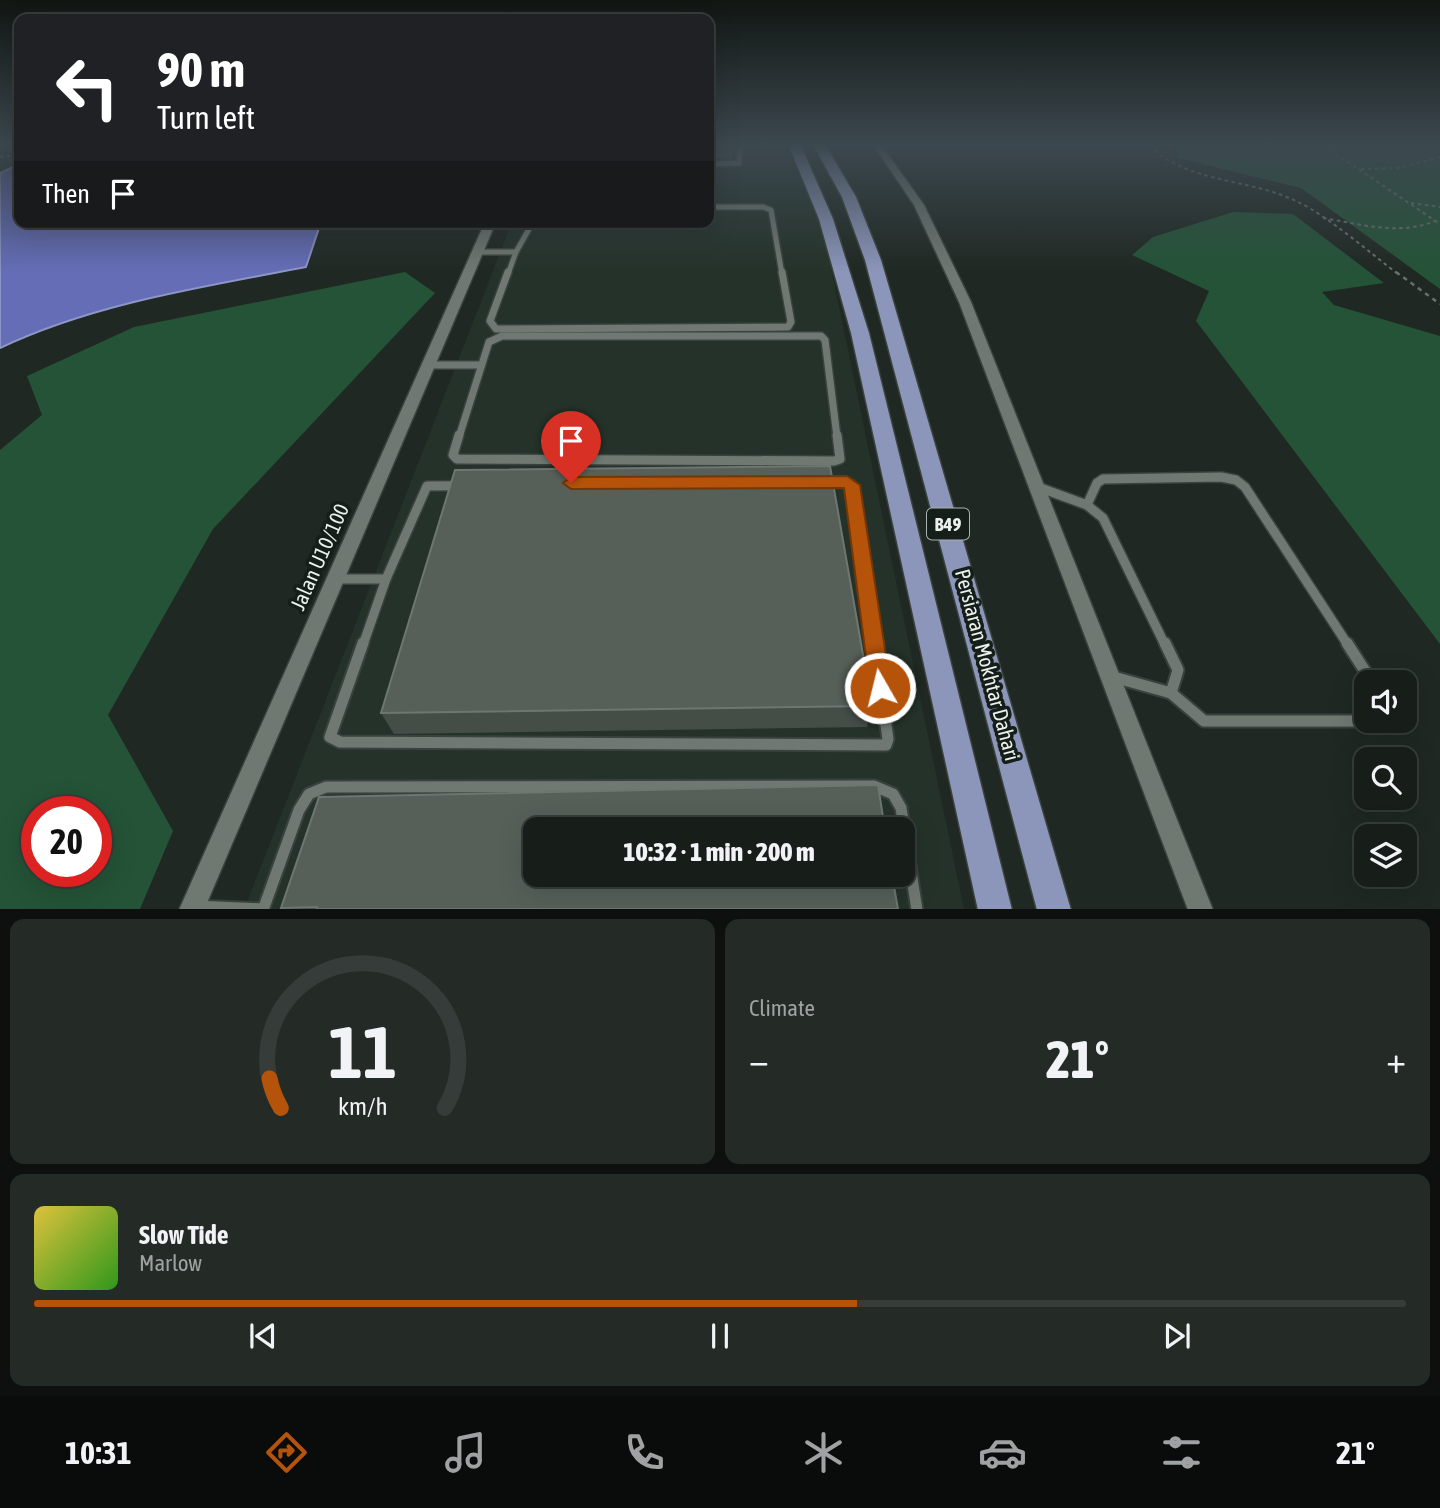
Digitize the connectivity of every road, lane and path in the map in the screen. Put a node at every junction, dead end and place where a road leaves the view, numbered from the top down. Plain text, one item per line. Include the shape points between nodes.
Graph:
1 (816, 188) edge
2 (844, 188) edge
3 (907, 188) edge
4 (1260, 188) edge
5 (1388, 188) edge
6 (1407, 202) junction
7 (714, 207) edge
8 (1440, 207) edge
9 (1320, 218) junction
10 (1435, 221) junction
11 (1440, 224) edge
12 (488, 228) edge
13 (530, 228) edge
14 (478, 252) junction
15 (516, 252) junction
16 (1440, 303) edge
17 (429, 365) junction
18 (481, 365) junction
19 (1035, 486) junction
20 (1087, 505) junction
21 (335, 579) junction
22 (386, 579) junction
23 (1364, 670) edge
24 (1110, 676) junction
25 (1171, 693) junction
26 (1354, 721) edge
27 (192, 907) edge
28 (263, 909) edge
29 (917, 909) edge
30 (995, 909) edge
31 (1055, 909) edge
32 (1201, 909) edge

1 - 30 main road, Persiaran Mokhtar Dahari / B49 via 859,328
2 - 31 main road, Persiaran Mokhtar Dahari / B49 via 873,260
3 - 19 street via 965,302
4 - 9 path via 1299,202
5 - 6 path
6 - 8 path
6 - 10 path
7 - 15 lane via 771,210 791,322 788,327 496,329 490,321
9 - 10 path via 1395,228
9 - 16 path
10 - 11 path
12 - 14 street, Jalan U10/100
13 - 15 lane
14 - 15 lane
14 - 17 street, Jalan U10/100
17 - 18 lane
17 - 21 street, Jalan U10/100
18 - 18 lane via 489,342 502,337 821,336 840,459 457,459 453,455
19 - 20 lane
19 - 24 street
20 - 23 lane via 1103,479 1236,480 1245,487
20 - 25 lane via 1103,518 1178,670
21 - 22 lane
21 - 27 street, Jalan U10/100
22 - 22 lane via 424,490 437,483 847,482 852,485 888,739 886,745 335,741 330,737
24 - 25 lane
24 - 32 street
25 - 26 lane via 1205,721
27 - 28 lane
28 - 29 lane via 299,810 309,794 326,787 874,786 893,794 901,808

